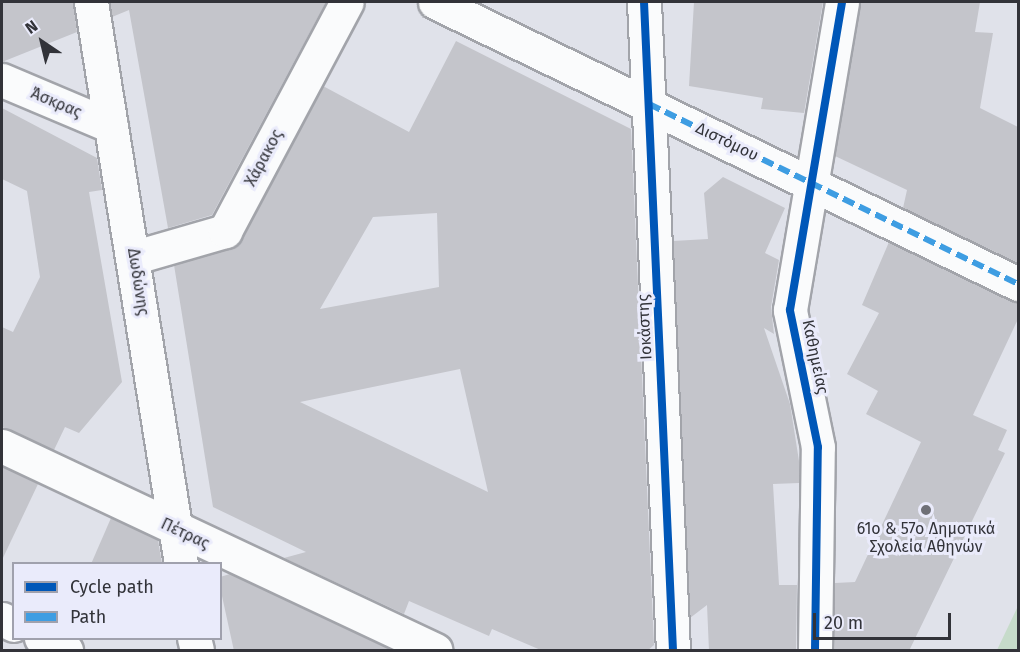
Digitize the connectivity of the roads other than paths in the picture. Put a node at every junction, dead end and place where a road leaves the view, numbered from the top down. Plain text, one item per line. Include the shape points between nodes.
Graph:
1 (91, 2) edge
2 (347, 2) edge
3 (435, 2) edge
4 (644, 2) edge
5 (842, 2) edge
6 (2, 80) edge
7 (649, 104) junction
8 (111, 126) junction
9 (810, 182) junction
10 (135, 257) junction
11 (1018, 284) edge
12 (2, 446) edge
13 (175, 530) junction
14 (181, 562) edge
15 (43, 640) edge
16 (66, 651) edge
17 (435, 651) edge
18 (674, 651) edge
19 (815, 651) edge

1 - 8 street, Δωδώνης
2 - 10 street, Χάρακος via 225,231
3 - 7 street, Διστόμου
4 - 7 street, Ιοκάστης
5 - 9 street, Καθημείας
6 - 8 street, Άσκρας
7 - 9 street, Διστόμου
7 - 18 street, Ιοκάστης
8 - 10 street, Δωδώνης
9 - 11 street, Διστόμου
9 - 19 street, Καθημείας via 790,310 818,447
10 - 13 street, Δωδώνης
12 - 13 street, Πέτρας
13 - 14 street, Δωδώνης
13 - 17 street, Πέτρας
15 - 16 street

